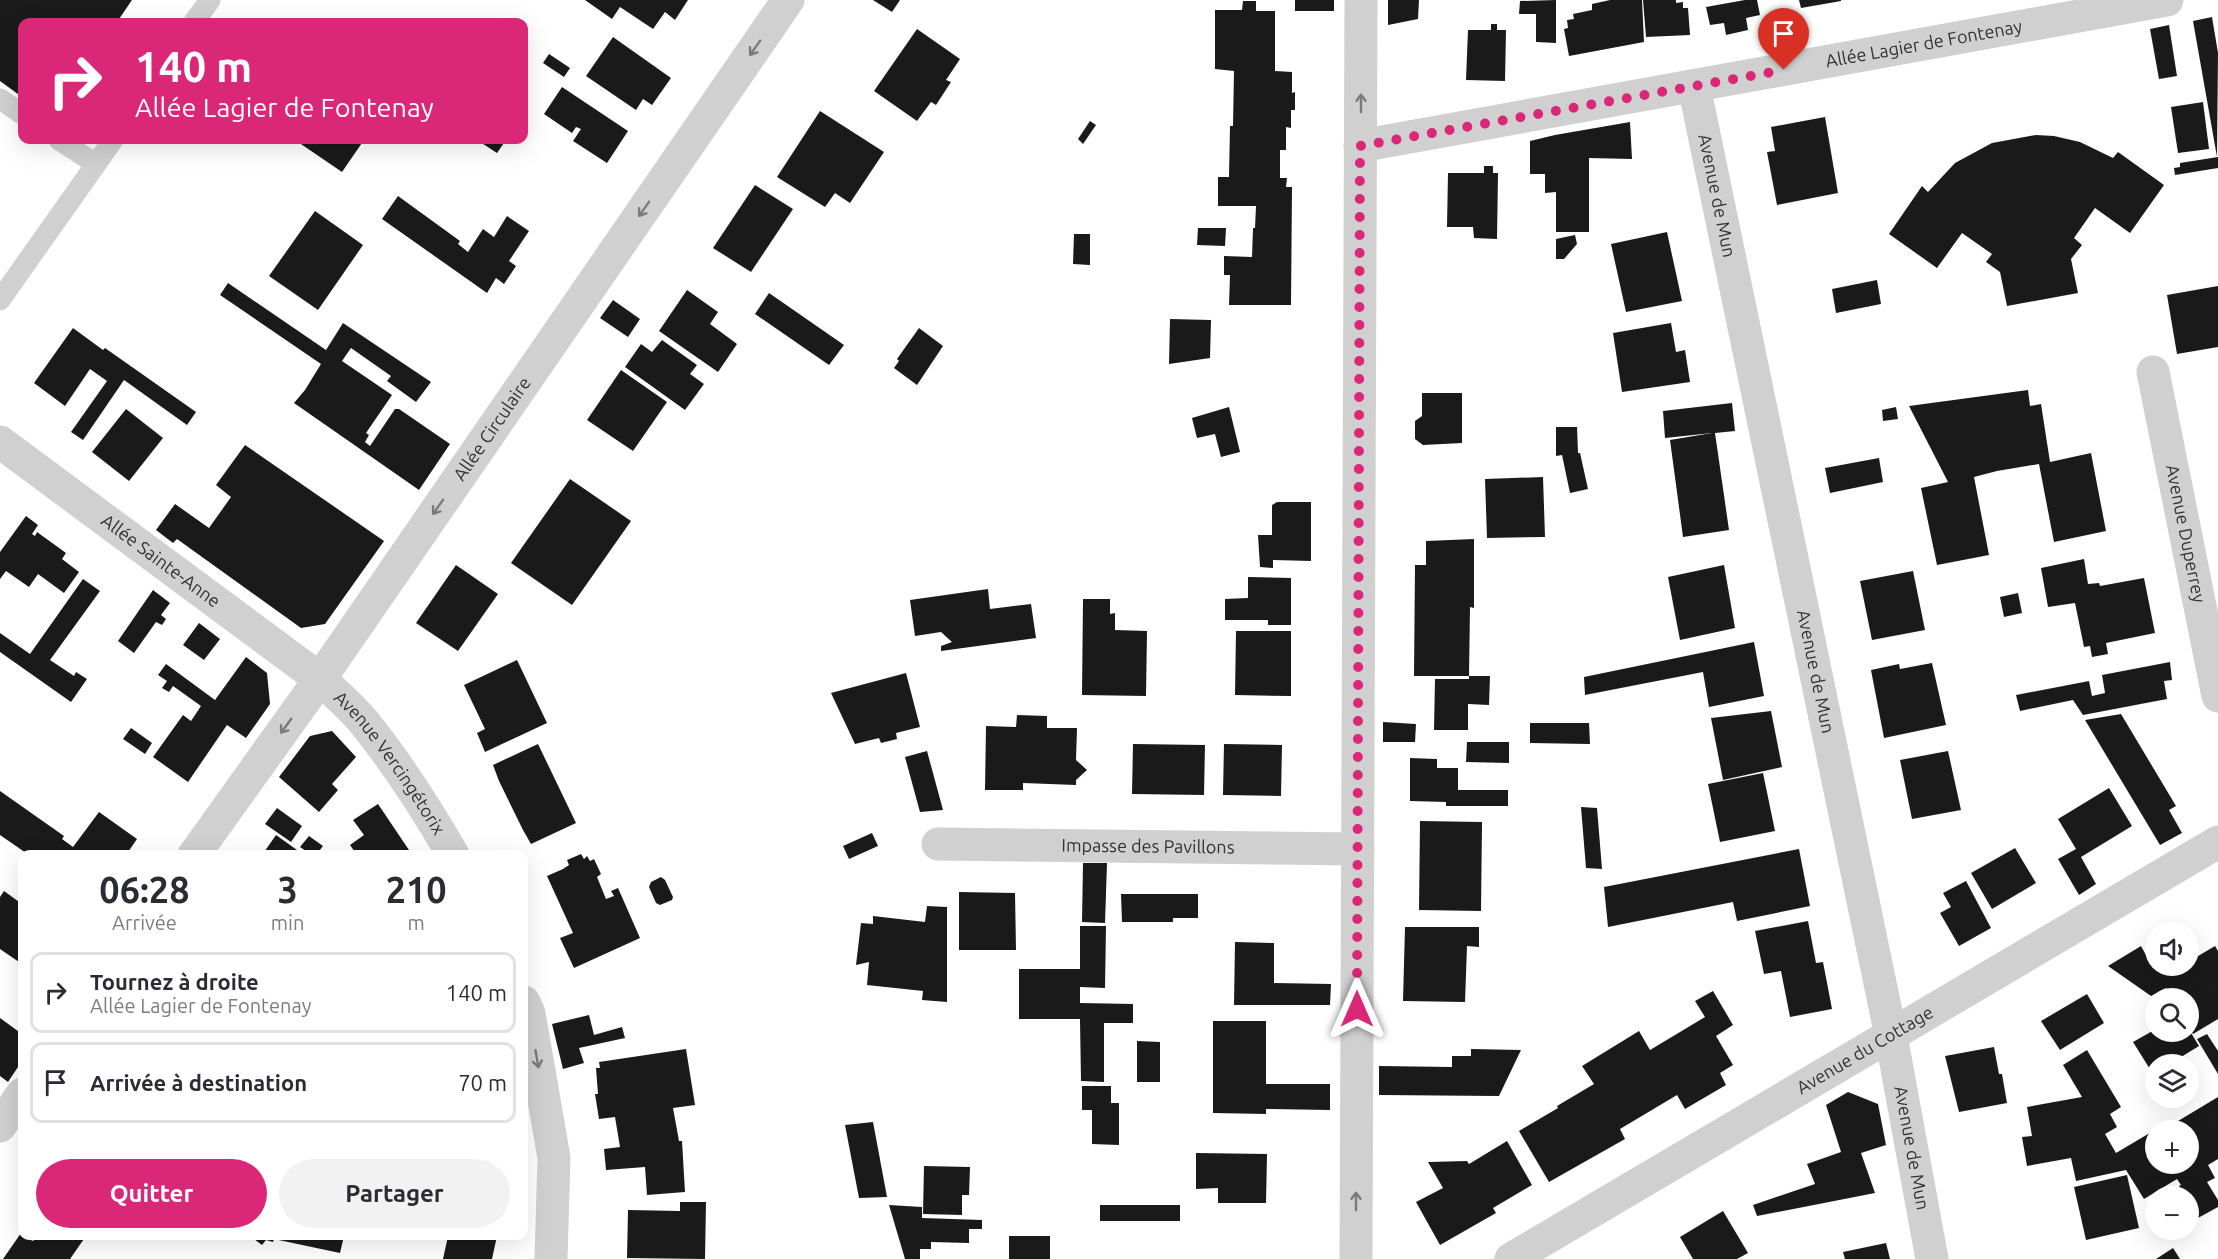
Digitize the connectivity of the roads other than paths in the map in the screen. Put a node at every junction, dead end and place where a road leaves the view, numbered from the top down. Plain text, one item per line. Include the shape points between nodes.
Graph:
1 (210, 0) edge
2 (788, 0) edge
3 (1361, 0) edge
4 (2167, 0) edge
5 (197, 18) edge
6 (1694, 86) junction
7 (0, 99) edge
8 (18, 111) edge
9 (65, 144) edge
10 (110, 144) edge
11 (1360, 146) junction
12 (96, 164) junction
13 (0, 300) edge
14 (2153, 372) dead end
15 (0, 442) edge
16 (320, 679) junction
17 (2218, 696) edge
18 (2218, 842) edge
19 (938, 844) dead end
20 (1358, 849) junction
21 (198, 850) edge
22 (450, 850) edge
23 (528, 1011) edge
24 (1891, 1036) junction
25 (18, 1100) edge
26 (0, 1126) edge
27 (551, 1259) edge
28 (1356, 1259) edge
29 (1511, 1259) edge
30 (1932, 1259) edge

1 - 5 lane
2 -> 16 street, Allée Circulaire
11 -> 3 street
4 - 6 street, Allée Lagier de Fontenay
6 - 11 street, Allée Lagier de Fontenay
6 - 24 street, Avenue de Mun
7 - 8 lane
9 - 12 lane
10 - 12 lane
11 - 20 street
12 - 13 lane
14 - 17 street, Avenue Duperrey
15 - 16 street, Allée Sainte-Anne
16 -> 21 street, Allée Circulaire
16 - 22 street, Avenue Vercingétorix via 361,719 397,764
18 - 24 street, Avenue du Cottage
19 - 20 street, Impasse des Pavillons
28 -> 20 street
23 -> 27 street via 554,1158
24 - 29 street, Avenue du Cottage
24 - 30 street, Avenue de Mun
25 - 26 street

